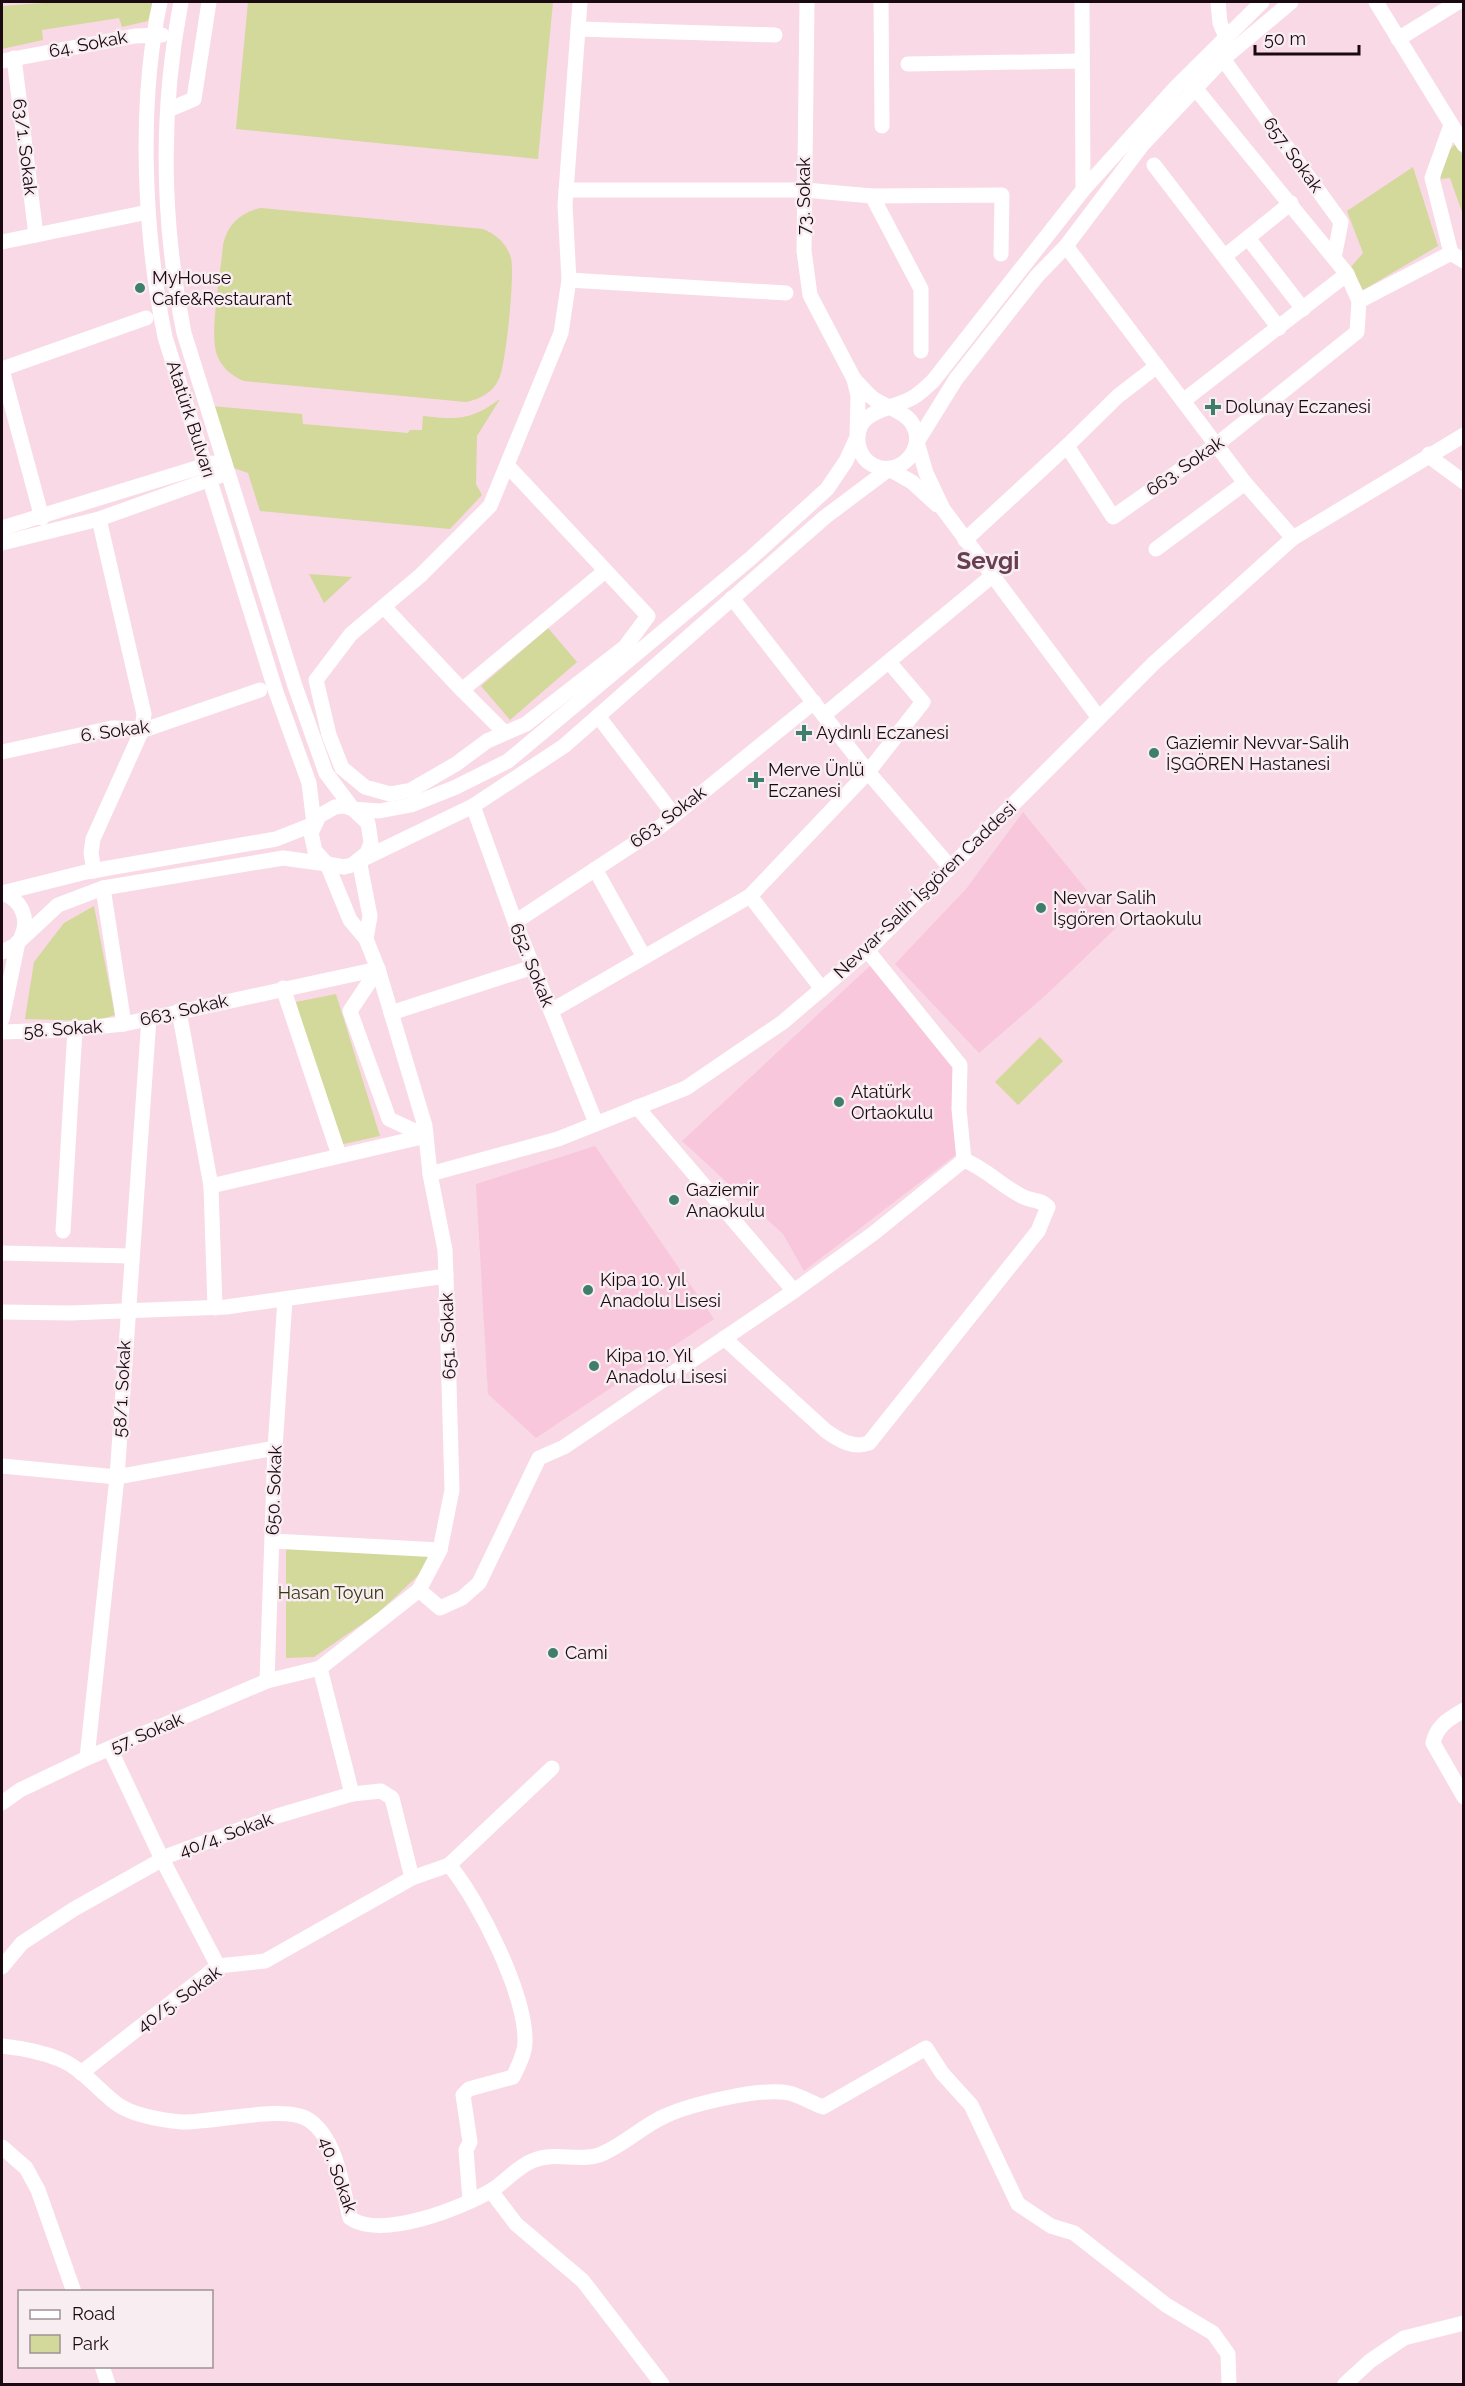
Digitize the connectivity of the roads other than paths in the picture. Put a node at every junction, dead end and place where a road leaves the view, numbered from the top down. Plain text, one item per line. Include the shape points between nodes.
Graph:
1 (160, 2) edge
2 (181, 2) edge
3 (209, 2) edge
4 (580, 2) edge
5 (807, 2) edge
6 (881, 2) edge
7 (1082, 2) edge
8 (1218, 2) edge
9 (1262, 2) edge
10 (1291, 2) edge
11 (1376, 2) edge
12 (1458, 2) edge
13 (578, 29) junction
14 (153, 34) junction
15 (776, 35) dead end
16 (174, 37) junction
17 (1226, 37) junction
18 (1398, 39) junction
19 (1223, 59) junction
20 (8, 60) edge
21 (1082, 61) junction
22 (908, 64) dead end
23 (1195, 88) junction
24 (168, 111) junction
25 (1451, 125) junction
26 (882, 126) dead end
27 (1464, 145) edge
28 (1155, 165) dead end
29 (566, 190) junction
30 (800, 190) junction
31 (1083, 190) junction
32 (872, 196) junction
33 (1291, 203) junction
34 (148, 212) junction
35 (36, 235) junction
36 (1248, 238) junction
37 (2, 242) edge
38 (1066, 246) junction
39 (1001, 254) dead end
40 (1225, 256) junction
41 (1457, 257) edge
42 (1334, 258) junction
43 (1347, 274) junction
44 (569, 280) junction
45 (786, 294) dead end
46 (1359, 301) junction
47 (1303, 309) junction
48 (146, 318) dead end
49 (1279, 328) junction
50 (921, 351) dead end
51 (1157, 366) junction
52 (2, 370) edge
53 (854, 380) junction
54 (1184, 401) junction
55 (890, 409) junction
56 (1464, 435) edge
57 (858, 437) junction
58 (917, 442) junction
59 (1216, 445) junction
60 (1067, 446) junction
61 (1429, 453) junction
62 (507, 465) junction
63 (227, 466) junction
64 (889, 469) junction
65 (208, 473) junction
66 (1464, 482) edge
67 (1245, 483) junction
68 (943, 509) junction
69 (42, 518) junction
70 (99, 519) junction
71 (2, 528) edge
72 (1293, 538) junction
73 (965, 540) junction
74 (2, 543) edge
75 (1156, 549) dead end
76 (605, 571) junction
77 (992, 576) junction
78 (732, 598) junction
79 (384, 607) junction
80 (648, 616) junction
81 (661, 631) junction
82 (889, 662) junction
83 (260, 690) dead end
84 (462, 690) junction
85 (814, 702) junction
86 (824, 715) junction
87 (598, 716) junction
88 (1099, 718) junction
89 (142, 730) junction
90 (505, 733) junction
91 (2, 752) edge
92 (868, 772) junction
93 (473, 806) junction
94 (353, 809) junction
95 (674, 815) junction
96 (314, 824) junction
97 (359, 861) junction
98 (327, 864) junction
99 (950, 867) junction
100 (595, 869) junction
101 (94, 871) junction
102 (103, 888) junction
103 (2, 893) edge
104 (750, 896) junction
105 (515, 922) junction
106 (366, 939) junction
107 (19, 940) junction
108 (867, 950) junction
109 (2, 952) edge
110 (644, 957) junction
111 (533, 967) junction
112 (378, 969) junction
113 (283, 988) junction
114 (822, 989) junction
115 (179, 1011) junction
116 (551, 1011) junction
117 (391, 1013) junction
118 (149, 1018) junction
119 (2, 1019) edge
120 (124, 1024) junction
121 (75, 1029) junction
122 (2, 1032) edge
123 (637, 1107) junction
124 (596, 1124) junction
125 (426, 1136) junction
126 (339, 1155) junction
127 (964, 1160) junction
128 (430, 1174) junction
129 (211, 1186) junction
130 (63, 1231) dead end
131 (2, 1253) edge
132 (131, 1256) junction
133 (446, 1276) junction
134 (794, 1291) junction
135 (285, 1299) junction
136 (215, 1308) junction
137 (127, 1311) junction
138 (2, 1312) edge
139 (723, 1338) junction
140 (275, 1448) junction
141 (2, 1466) edge
142 (117, 1477) junction
143 (273, 1541) junction
144 (440, 1551) junction
145 (419, 1590) junction
146 (320, 1668) junction
147 (298, 1673) joint
148 (267, 1681) junction
149 (1464, 1710) edge
150 (110, 1749) junction
151 (87, 1758) junction
152 (552, 1768) dead end
153 (352, 1794) junction
154 (1464, 1797) edge
155 (2, 1803) edge
156 (162, 1860) junction
157 (448, 1865) junction
158 (412, 1878) junction
159 (218, 1966) junction
160 (2, 1967) edge
161 (2, 2046) edge
162 (81, 2073) junction
163 (2, 2147) edge
164 (491, 2191) junction
165 (470, 2200) junction
166 (73, 2290) edge
167 (1464, 2323) edge
168 (102, 2368) edge
169 (108, 2385) edge
170 (662, 2385) edge
171 (1229, 2385) edge
172 (1345, 2385) edge

1 - 14 street, Atatürk Bulvarı
2 - 16 street, Atatürk Bulvarı
3 - 24 street via 194,99
4 - 13 street
5 - 30 street, 73. Sokak
6 - 26 street
7 - 21 street
8 - 17 street
9 - 17 street
10 - 19 street
11 - 18 street
12 - 18 street
13 - 15 street
13 - 29 street
14 - 16 street, 64. Sokak
14 - 20 street, 64. Sokak
14 - 34 street, Atatürk Bulvarı
16 - 24 street, Atatürk Bulvarı
17 - 31 street
18 - 25 street
19 - 23 street
19 - 42 street, 657. Sokak via 1341,222
20 - 35 street, 63/1. Sokak
21 - 22 street
21 - 31 street
23 - 33 street
23 - 38 street via 1143,144
24 - 63 street, Atatürk Bulvarı via 166,200 170,260 184,333
25 - 27 street
25 - 41 street via 1432,178
28 - 40 street
29 - 30 street
29 - 44 street
30 - 32 street
30 - 53 street, 73. Sokak via 810,295
31 - 55 street via 933,381 915,397
32 - 39 street via 1002,195
32 - 50 street via 921,289
33 - 36 street
33 - 42 street
34 - 35 street
34 - 65 street, Atatürk Bulvarı via 155,290 165,337
35 - 37 street
36 - 40 street
36 - 47 street
38 - 51 street
38 - 58 street via 1037,276 956,379
40 - 49 street
41 - 46 street
42 - 43 street
43 - 46 street
43 - 47 street
44 - 45 street
44 - 62 street via 561,333
46 - 59 street, 663. Sokak via 1357,332
47 - 49 street
48 - 52 street
49 - 54 street
51 - 54 street
51 - 60 street via 1118,396
52 - 69 street
53 - 55 street
53 - 57 street
54 - 59 street
55 - 57 street via 871,414 859,428
55 - 58 street via 913,423
56 - 61 street, Nevvar-Salih İşgören Caddesi
57 - 64 street via 866,460
57 - 81 street via 826,489 751,558
58 - 64 street via 905,463
58 - 68 street
59 - 60 street, 663. Sokak via 1113,517
59 - 67 street
60 - 73 street
61 - 66 street
61 - 72 street, Nevvar-Salih İşgören Caddesi
62 - 76 street
62 - 79 street via 490,506
63 - 65 street
63 - 94 street, Atatürk Bulvarı via 326,773
64 - 68 street via 912,482
64 - 78 street via 825,517
65 - 69 street
65 - 70 street
65 - 96 street, Atatürk Bulvarı via 276,692 309,783
67 - 72 street
67 - 75 street
68 - 73 street
69 - 71 street
70 - 74 street
70 - 89 street via 143,701
72 - 88 street, Nevvar-Salih İşgören Caddesi
73 - 77 street
76 - 80 street
76 - 84 street
77 - 82 street
77 - 88 street
78 - 85 street
78 - 87 street
79 - 84 street
79 - 90 street via 351,634 316,680 329,735 342,768 365,787 390,794 411,790
80 - 81 street
80 - 90 street via 626,647 526,724
81 - 94 street via 508,761 411,805 379,811
82 - 86 street
82 - 92 street via 923,702
83 - 89 street, 6. Sokak
84 - 90 street
85 - 86 street
85 - 95 street, 663. Sokak
86 - 92 street
87 - 93 street via 564,746
87 - 95 street
88 - 99 street, Nevvar-Salih İşgören Caddesi
89 - 91 street, 6. Sokak via 112,728
89 - 101 street via 93,839
92 - 99 street
92 - 104 street
93 - 97 street
93 - 105 street, 652. Sokak
94 - 96 street via 326,810
94 - 97 street, Atatürk Bulvarı via 362,814 371,833 367,853
95 - 100 street, 663. Sokak
96 - 98 street, Atatürk Bulvarı via 311,842
96 - 101 street via 276,838
97 - 98 street via 344,867
97 - 106 street via 370,916
98 - 102 street via 283,858
98 - 106 street, Atatürk Bulvarı via 350,920
99 - 108 street, Nevvar-Salih İşgören Caddesi
100 - 105 street, 663. Sokak
100 - 110 street
101 - 103 street
102 - 107 street via 58,905
102 - 120 street, 663. Sokak
103 - 107 street via 22,908 25,926
104 - 110 street
104 - 114 street
105 - 111 street, 652. Sokak
106 - 112 street, 651. Sokak
107 - 109 street
107 - 119 street
108 - 114 street, Nevvar-Salih İşgören Caddesi
108 - 127 street via 960,1065
110 - 116 street
111 - 116 street, 652. Sokak
111 - 117 street
112 - 113 street, 663. Sokak
112 - 117 street, 651. Sokak
112 - 125 street via 350,1011 389,1119
113 - 115 street, 663. Sokak
113 - 126 street
114 - 123 street, Nevvar-Salih İşgören Caddesi via 783,1022 686,1088
115 - 118 street, 663. Sokak
115 - 129 street
116 - 124 street, 652. Sokak
117 - 125 street, 651. Sokak
118 - 120 street, 663. Sokak
118 - 132 street, 58/1. Sokak
120 - 121 street, 58. Sokak
121 - 122 street, 58. Sokak
121 - 130 street
123 - 124 street, Nevvar-Salih İşgören Caddesi
123 - 134 street
124 - 128 street, Nevvar-Salih İşgören Caddesi via 558,1139
125 - 126 street
125 - 128 street, 651. Sokak
126 - 129 street
127 - 134 street
127 - 139 street via 984,1168 1026,1198 1044,1203 1047,1215 869,1443 854,1445 826,1431
128 - 133 street, 651. Sokak via 445,1250
129 - 136 street
131 - 132 street
132 - 137 street, 58/1. Sokak
133 - 135 street
133 - 144 street, 651. Sokak via 452,1490
134 - 139 street
135 - 136 street
135 - 140 street, 650. Sokak
136 - 137 street
137 - 138 street
137 - 142 street, 58/1. Sokak
139 - 145 street via 564,1447 539,1458 479,1583 462,1598 440,1608
140 - 142 street
140 - 143 street, 650. Sokak
141 - 142 street
142 - 151 street, 58/1. Sokak
143 - 144 street
143 - 148 street, 650. Sokak
144 - 145 street, 651. Sokak
145 - 146 street, 651. Sokak
146 - 147 street, 651. Sokak
146 - 153 street
147 - 148 street, 57. Sokak
148 - 150 street, 57. Sokak
149 - 154 street via 1444,1722 1433,1743
150 - 151 street, 57. Sokak
150 - 156 street
151 - 155 street, 57. Sokak via 20,1790
152 - 157 street, 40/5. Sokak
153 - 156 street, 40/4. Sokak via 277,1816
153 - 158 street via 381,1791 392,1798
156 - 159 street
156 - 160 street, 40/4. Sokak via 22,1943
157 - 158 street, 40/5. Sokak
157 - 165 street via 477,1904 517,1998 525,2043 513,2077 469,2089 463,2095 470,2142 466,2150
158 - 159 street, 40/5. Sokak via 265,1961
159 - 162 street, 40/5. Sokak
161 - 162 street, 40. Sokak via 60,2059
162 - 165 street, 40. Sokak via 135,2114 183,2122 278,2113 306,2118 322,2130 338,2169 350,2218 360,2225 426,2218
163 - 166 street via 26,2168 38,2190
164 - 165 street, 40. Sokak
164 - 170 street via 516,2224 583,2281
164 - 171 street, 40. Sokak via 531,2161 551,2156 586,2159 666,2116 719,2100 789,2093 823,2107 926,2048 971,2105 1018,2204 1051,2226 1074,2232 1166,2306 1212,2333 1228,2354
167 - 172 street via 1404,2338 1370,2361
168 - 169 street

